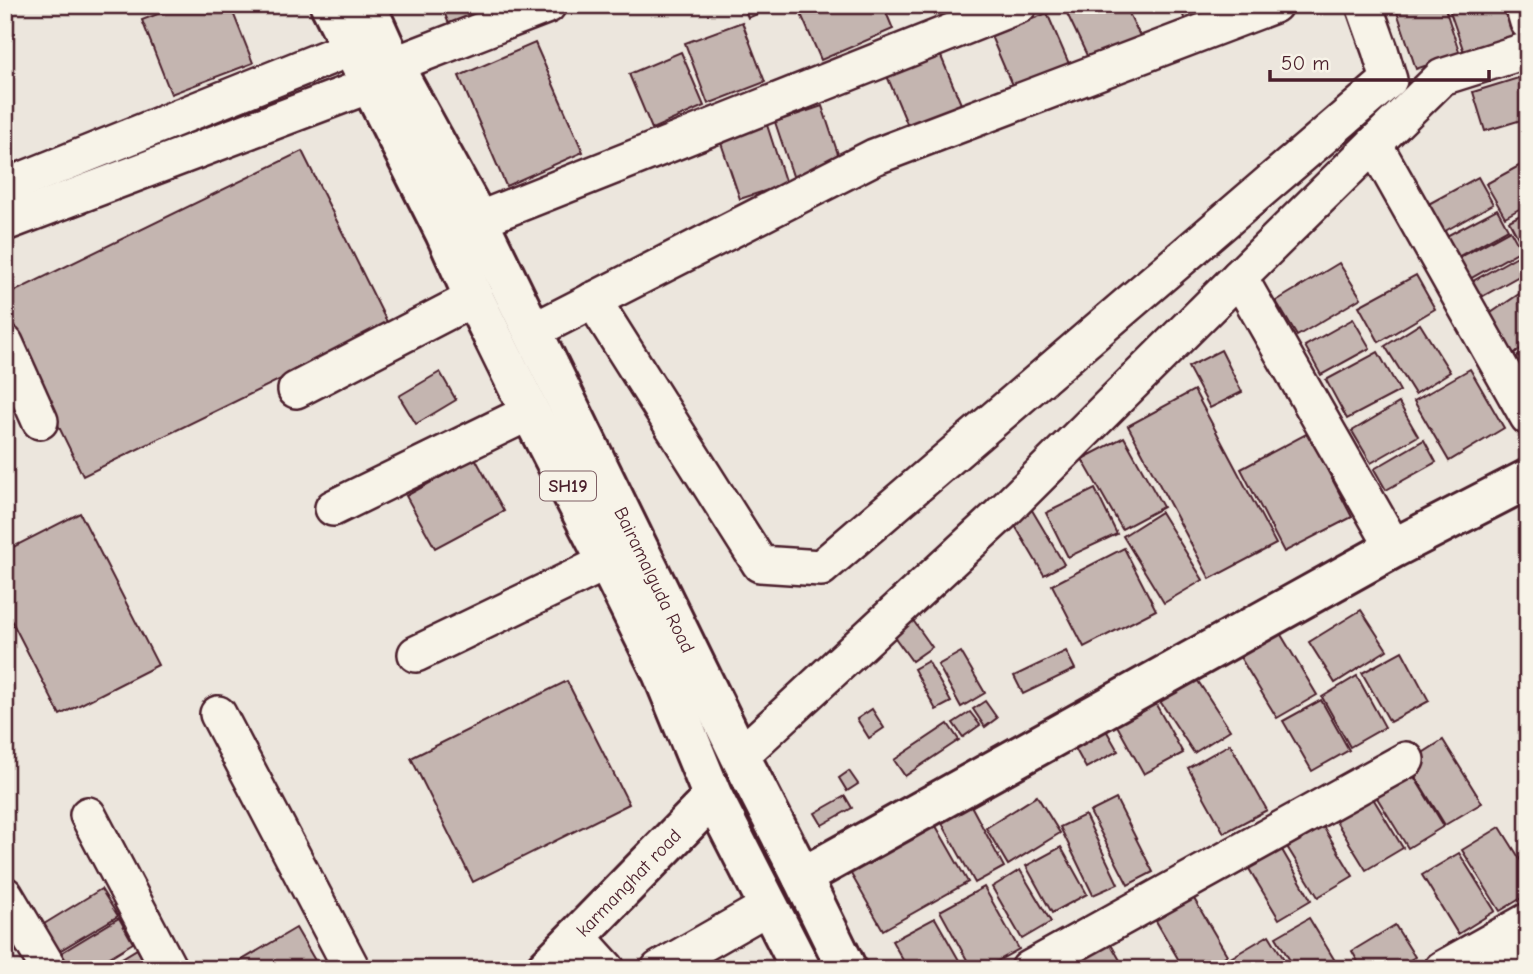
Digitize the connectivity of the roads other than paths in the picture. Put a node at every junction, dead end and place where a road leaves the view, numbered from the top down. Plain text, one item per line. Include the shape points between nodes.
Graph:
1 (330, 5) edge
2 (366, 5) edge
3 (548, 5) edge
4 (1019, 5) edge
5 (1274, 5) edge
6 (1364, 5) edge
7 (1523, 5) edge
8 (1528, 22) edge
9 (351, 48) junction
10 (1528, 50) edge
11 (382, 75) junction
12 (1374, 144) junction
13 (5, 187) edge
14 (478, 220) junction
15 (5, 223) edge
16 (1238, 277) junction
17 (474, 298) junction
18 (593, 300) junction
19 (533, 331) junction
20 (5, 343) edge
21 (555, 378) junction
22 (296, 390) dead end
23 (525, 404) junction
24 (1528, 417) edge
25 (40, 421) dead end
26 (1528, 479) edge
27 (333, 508) dead end
28 (1394, 548) junction
29 (607, 562) junction
30 (415, 654) dead end
31 (218, 714) dead end
32 (740, 756) junction
33 (1406, 760) dead end
34 (712, 797) junction
35 (88, 815) dead end
36 (802, 877) junction
37 (5, 895) edge
38 (769, 906) junction
39 (1528, 921) edge
40 (578, 937) junction
41 (1505, 954) edge
42 (49, 969) edge
43 (169, 969) edge
44 (352, 969) edge
45 (545, 969) edge
46 (607, 969) edge
47 (659, 969) edge
48 (801, 969) edge
49 (847, 969) edge
50 (1029, 969) edge
51 (1443, 969) edge

1 - 9 main road, Bairamalguda Road / SH19
2 - 11 main road, Bairamalguda Road / SH19
3 - 11 street
4 - 14 street
5 - 18 street via 874,157
6 - 18 street via 1389,80 821,568 760,564
7 - 8 street
9 - 11 main road, Bairamalguda Road / SH19
9 - 13 street
10 - 12 street via 1442,77
11 - 14 main road, Bairamalguda Road / SH19
11 - 15 street
11 - 17 main road, Bairamalguda Road / SH19
12 - 16 street
12 - 24 street
14 - 19 main road, Bairamalguda Road / SH19
16 - 28 street
16 - 32 street via 1000,515
17 - 22 street
17 - 23 main road, Bairamalguda Road / SH19
18 - 19 street
19 - 21 main road, Bairamalguda Road / SH19
20 - 25 street
21 - 23 main road
21 - 32 main road, Bairamalguda Road / SH19
23 - 27 street
23 - 29 main road, Bairamalguda Road / SH19
26 - 28 main road
28 - 36 main road
29 - 30 street
29 - 34 main road, Bairamalguda Road / SH19 via 662,673
31 - 44 street
32 - 36 main road, Bairamalguda Road / SH19
33 - 50 street
34 - 38 main road, Bairamalguda Road / SH19
34 - 40 main road, karmanghat road
35 - 43 street
36 - 49 main road, Bairamalguda Road / SH19
37 - 42 street
38 - 47 street
38 - 48 main road, Bairamalguda Road / SH19
39 - 41 street
40 - 45 main road, karmanghat road
40 - 46 street
41 - 51 street

